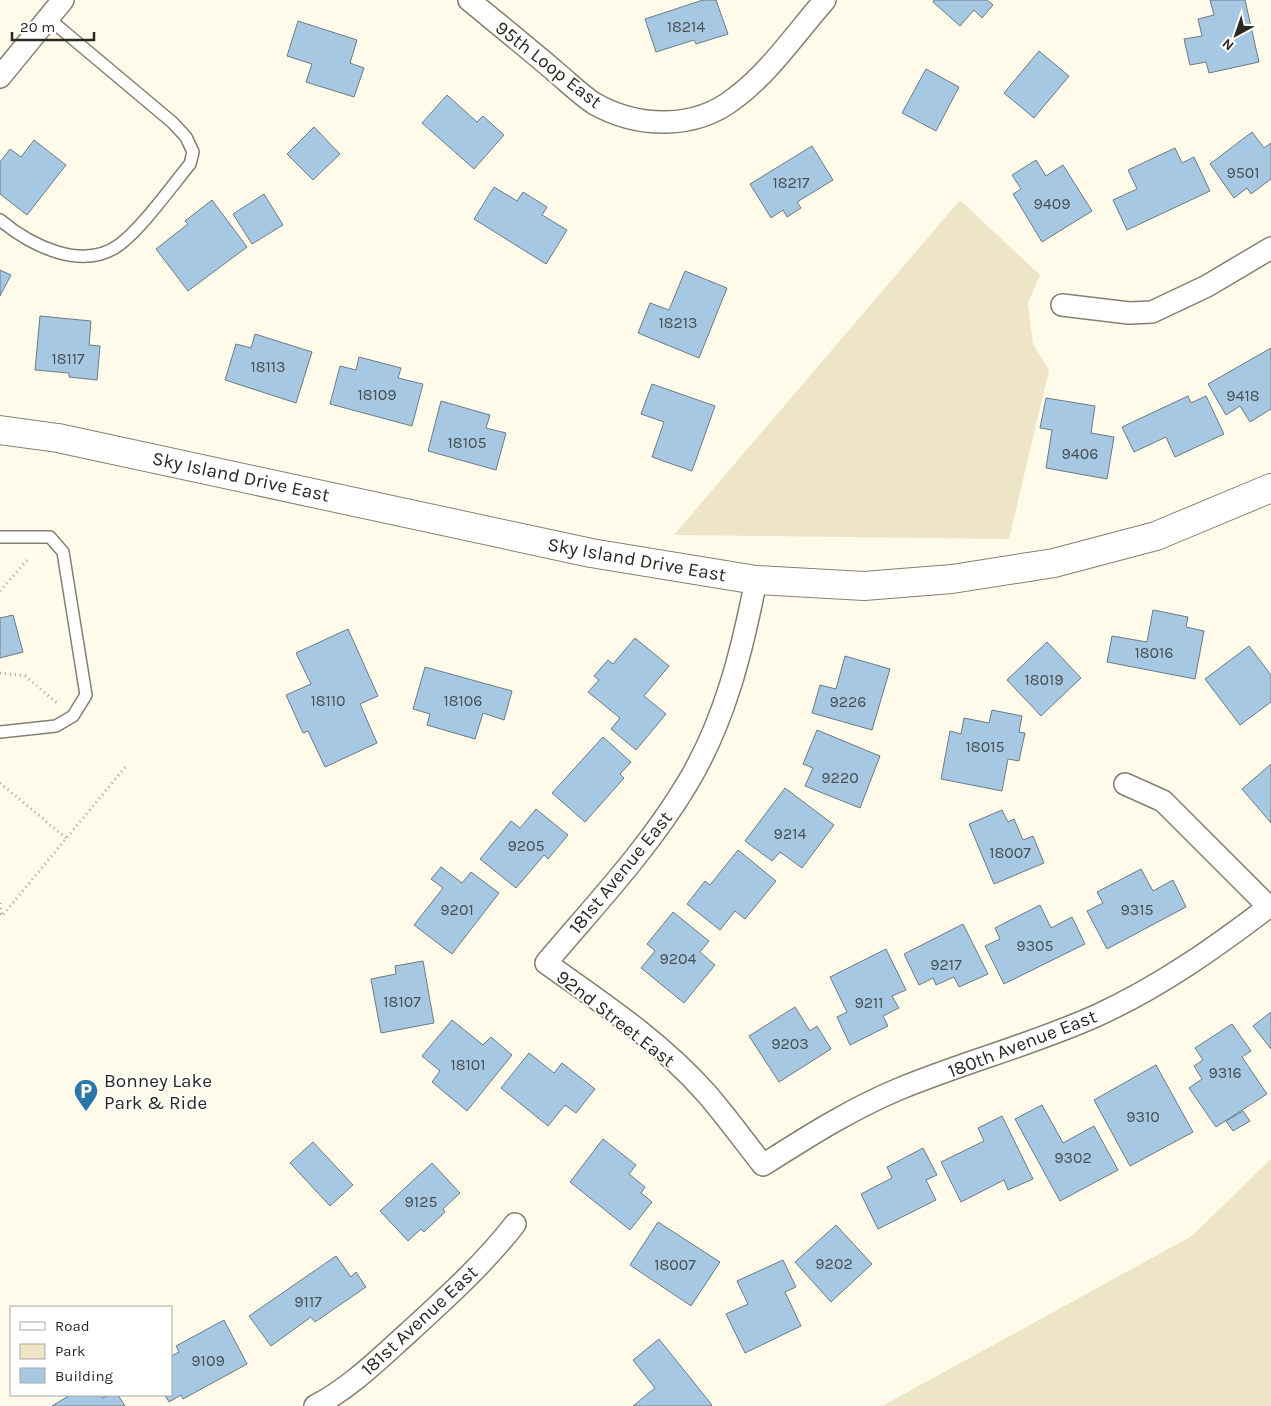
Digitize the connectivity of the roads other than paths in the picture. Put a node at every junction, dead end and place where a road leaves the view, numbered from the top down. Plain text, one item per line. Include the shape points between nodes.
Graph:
1 (63, 0) edge
2 (469, 0) edge
3 (825, 0) edge
4 (48, 18) junction
5 (0, 77) edge
6 (0, 220) edge
7 (1271, 249) edge
8 (1062, 305) dead end
9 (0, 430) edge
10 (1271, 488) edge
11 (0, 538) edge
12 (756, 580) junction
13 (0, 732) edge
14 (1125, 784) dead end
15 (1270, 906) edge
16 (546, 963) joint
17 (763, 1165) joint
18 (515, 1224) dead end
19 (315, 1406) edge

1 - 4 street
2 - 3 street, 95th Loop East via 594,103 623,117 675,122 716,110 734,99 758,78
4 - 5 street
4 - 6 lane via 172,122 186,137 193,152 190,164 130,235 105,253 62,254 14,232
7 - 8 street via 1207,286 1152,312 1129,314
9 - 12 street, Sky Island Drive East via 87,444 591,553
10 - 12 street, Sky Island Drive East via 1156,536 1054,563 952,579 864,586
11 - 13 lane via 50,537 63,552 86,694 72,716 56,726
12 - 16 street, 181st Avenue East via 744,645 733,681 711,738 687,784 649,841
14 - 15 street via 1164,801
15 - 17 street, 180th Avenue East via 1197,961 1146,992 1097,1016 898,1090 832,1122
16 - 17 street, 92nd Street East via 659,1047 706,1092
18 - 19 street, 181st Avenue East via 502,1242 370,1368

